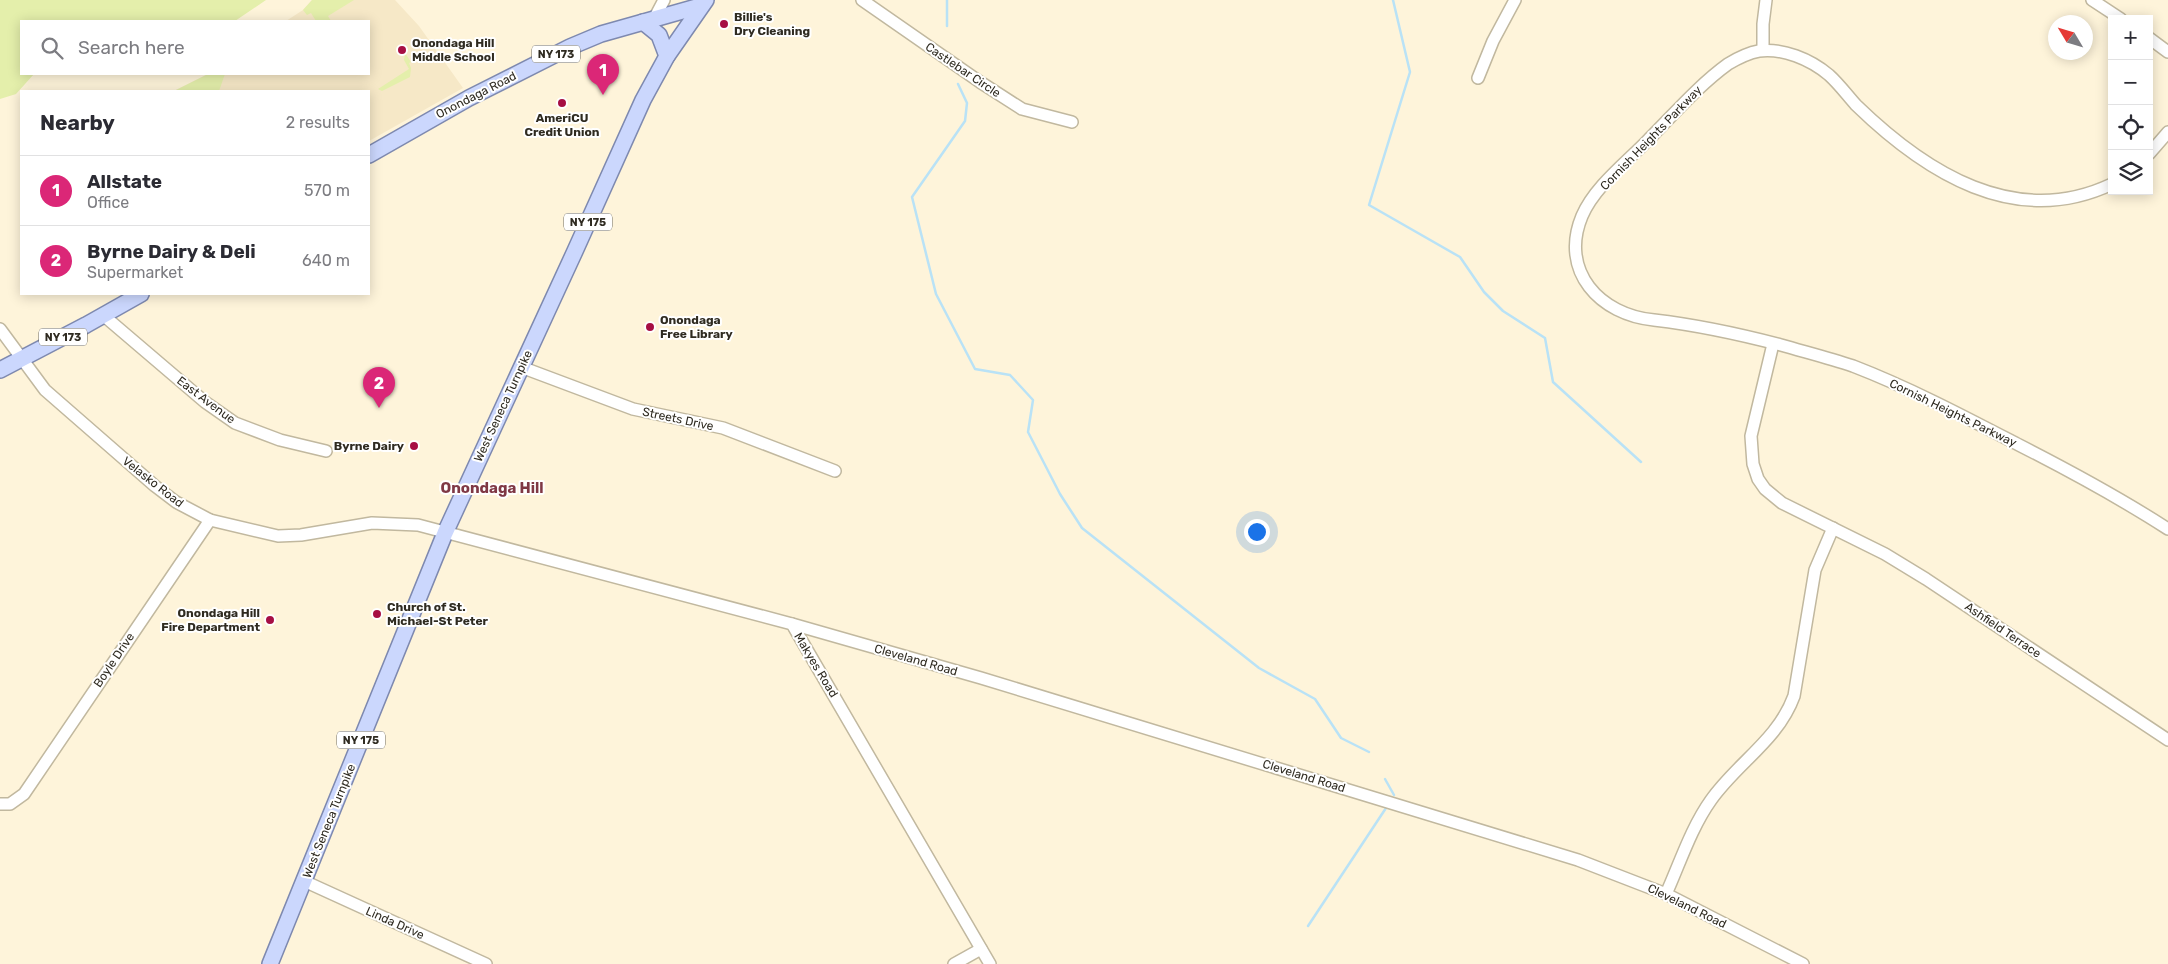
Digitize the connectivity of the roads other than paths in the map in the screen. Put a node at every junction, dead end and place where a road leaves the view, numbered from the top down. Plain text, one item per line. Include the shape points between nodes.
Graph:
1 (664, 0) edge
2 (862, 0) edge
3 (1515, 0) edge
4 (1766, 0) edge
5 (2092, 0) edge
6 (703, 3) edge
7 (2115, 15) edge
8 (649, 20) junction
9 (2153, 41) edge
10 (1763, 50) junction
11 (2168, 52) edge
12 (667, 56) junction
13 (1478, 78) dead end
14 (1072, 122) dead end
15 (2168, 132) edge
16 (2152, 150) edge
17 (370, 154) edge
18 (2108, 185) edge
19 (139, 295) edge
20 (103, 315) junction
21 (0, 329) edge
22 (1773, 344) junction
23 (23, 358) junction
24 (521, 367) junction
25 (0, 370) edge
26 (326, 451) dead end
27 (835, 471) dead end
28 (210, 520) junction
29 (1833, 528) junction
30 (2168, 529) edge
31 (445, 533) junction
32 (792, 624) junction
33 (2168, 740) edge
34 (0, 804) edge
35 (304, 881) junction
36 (1666, 894) junction
37 (981, 949) junction
38 (270, 964) edge
39 (486, 964) edge
40 (954, 964) edge
41 (990, 964) edge
42 (1803, 964) edge

1 - 8 street
2 - 14 street, Castlebar Circle via 1022,109
3 - 13 street
4 - 10 street via 1762,24
5 - 7 street
6 - 8 main road, Onondaga Road / NY 173
6 - 12 main road, West Seneca Turnpike / NY 175
8 - 12 main road
8 - 17 main road, Onondaga Road / NY 173 via 570,47 469,98
9 - 11 street
10 - 18 street, Cornish Heights Parkway via 1795,55 1814,64 1898,141 1961,182 2000,196 2044,201
10 - 22 street, Cornish Heights Parkway via 1739,58 1705,83 1601,188 1583,214 1577,232 1577,261 1588,287 1623,314 1720,330
12 - 24 main road, West Seneca Turnpike / NY 175 via 643,100
15 - 16 street
19 - 20 main road, NY 173
20 - 23 main road, NY 173
20 - 26 street, East Avenue via 205,402 235,423 280,440
21 - 23 street, Velasko Road
22 - 29 street, Ashfield Terrace via 1751,436 1758,480 1782,503
22 - 30 street, Cornish Heights Parkway via 1850,366 1904,388 2092,483
23 - 25 main road, NY 173
23 - 28 street, Velasko Road via 45,390 121,457 176,502
24 - 27 street, Streets Drive via 633,409 723,428
24 - 31 main road, West Seneca Turnpike / NY 175
28 - 31 street, Velasko Road via 278,536 372,523 418,525
28 - 34 street, Boyle Drive via 18,800
29 - 33 street, Ashfield Terrace via 1926,578
29 - 36 street via 1815,570 1794,696 1788,712 1772,735 1710,801
31 - 32 street, Makyes Road
31 - 35 main road, West Seneca Turnpike / NY 175
32 - 36 street, Cleveland Road via 1427,812 1578,860
32 - 37 street, Makyes Road
35 - 38 main road, West Seneca Turnpike / NY 175
35 - 39 street, Linda Drive
36 - 42 street, Cleveland Road
37 - 40 street
37 - 41 street, Makyes Road

